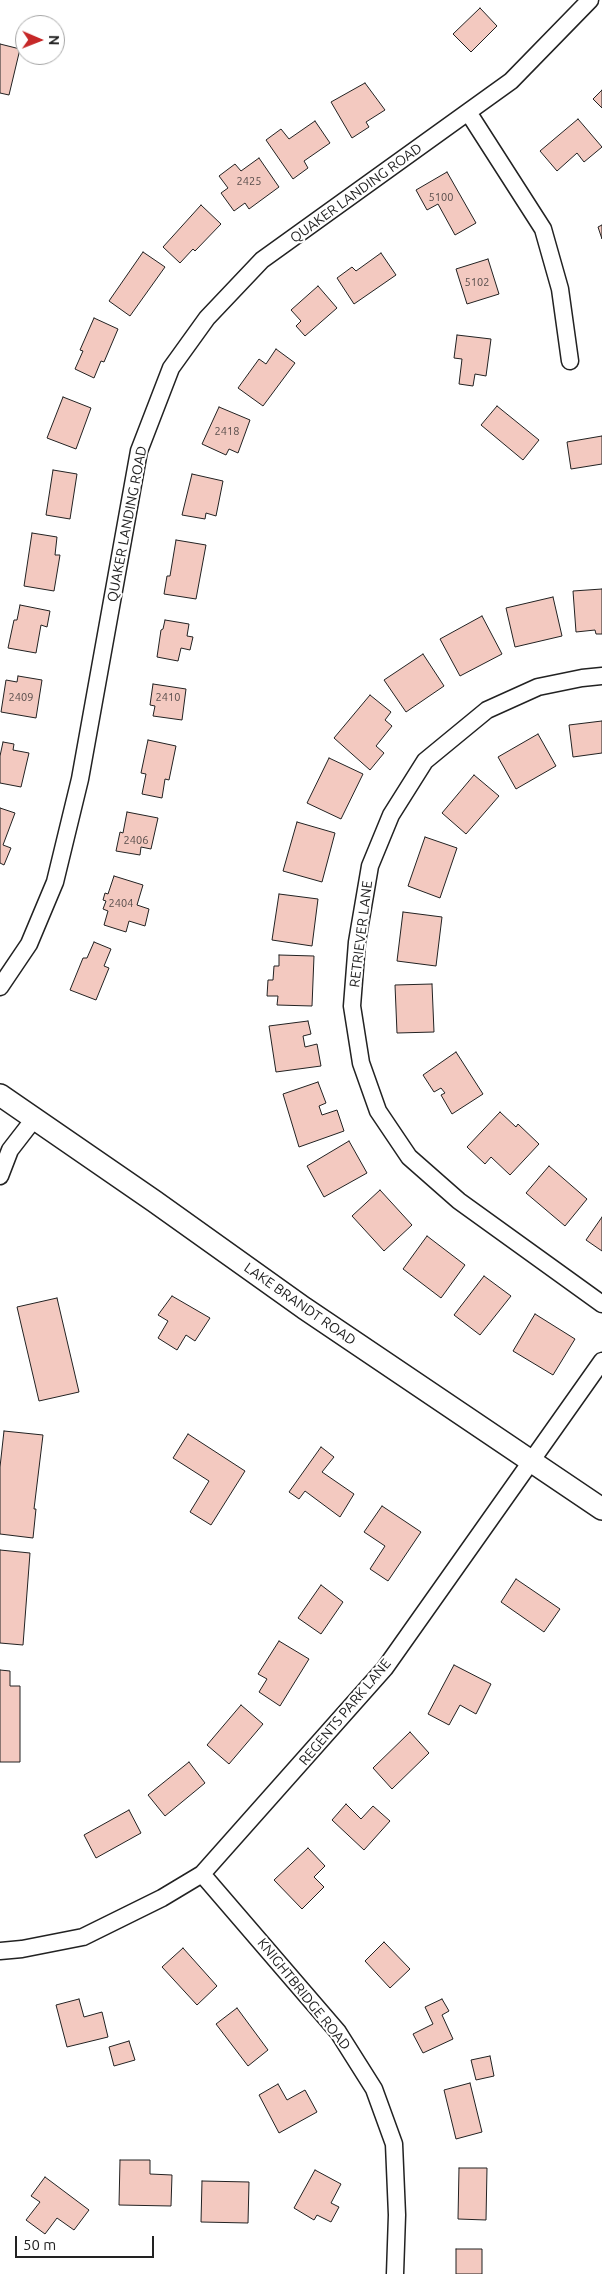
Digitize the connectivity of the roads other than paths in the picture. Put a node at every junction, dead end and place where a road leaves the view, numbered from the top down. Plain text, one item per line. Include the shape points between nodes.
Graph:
1 (590, 0) edge
2 (468, 112) junction
3 (570, 361) dead end
4 (602, 676) edge
5 (0, 987) edge
6 (0, 1095) edge
7 (34, 1120) junction
8 (0, 1176) edge
9 (602, 1304) edge
10 (602, 1361) edge
11 (532, 1461) junction
12 (602, 1509) edge
13 (202, 1874) junction
14 (0, 1951) edge
15 (395, 2274) edge

1 - 2 street, QUAKER LANDING ROAD via 511,81
2 - 3 street via 542,228 560,290
2 - 5 street, QUAKER LANDING ROAD via 262,260 207,318 171,368 139,451 80,780 55,882 29,944
4 - 9 street, RETRIEVER LANE via 538,687 487,710 425,762 391,815 370,866 357,942 352,1006 361,1063 378,1111 409,1157 459,1201
6 - 7 street, LAKE BRANDT ROAD
7 - 8 street via 10,1150
7 - 11 street, LAKE BRANDT ROAD
10 - 11 street, REGENTS PARK LANE
11 - 12 street, LAKE BRANDT ROAD
11 - 13 street, REGENTS PARK LANE via 384,1668
13 - 14 street, REGENTS PARK LANE via 83,1937
13 - 15 street, KNIGHTBRIDGE ROAD via 338,2032 374,2088 394,2144

